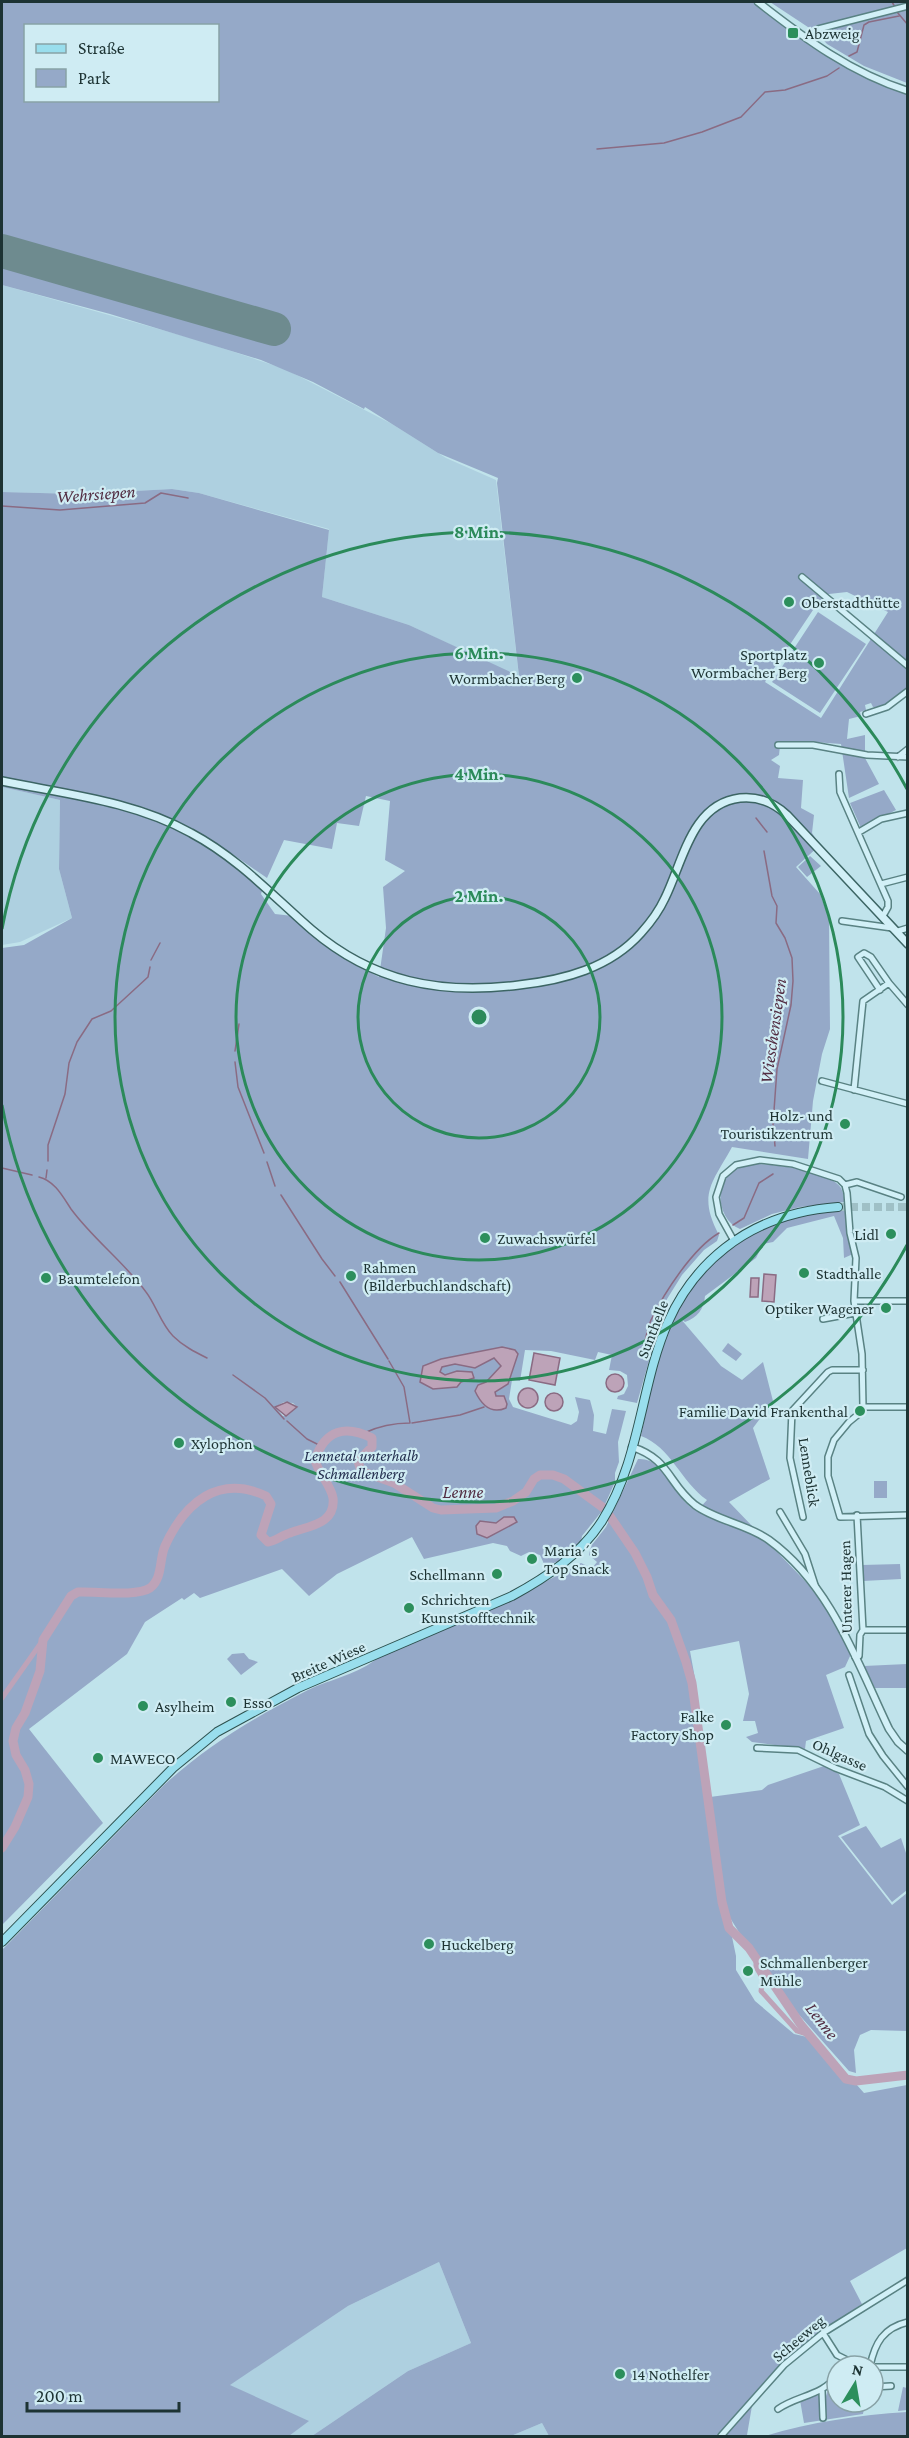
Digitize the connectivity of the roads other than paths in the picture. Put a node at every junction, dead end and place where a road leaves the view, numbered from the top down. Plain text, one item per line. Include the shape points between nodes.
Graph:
1 (758, 2) edge
2 (904, 8) edge
3 (807, 39) junction
4 (908, 91) edge
5 (802, 577) dead end
6 (908, 666) edge
7 (908, 691) edge
8 (866, 714) dead end
9 (778, 745) dead end
10 (908, 749) edge
11 (898, 757) junction
12 (908, 757) edge
13 (839, 774) dead end
14 (2, 781) edge
15 (908, 813) edge
16 (859, 832) junction
17 (908, 877) edge
18 (881, 884) junction
19 (883, 916) junction
20 (842, 921) dead end
21 (908, 928) edge
22 (896, 930) junction
23 (908, 944) edge
24 (889, 983) junction
25 (880, 990) junction
26 (908, 1005) edge
27 (822, 1081) dead end
28 (854, 1090) junction
29 (908, 1104) edge
30 (845, 1185) junction
31 (901, 1197) dead end
32 (838, 1207) tunnel mouth
33 (734, 1241) junction
34 (854, 1301) junction
35 (908, 1301) edge
36 (855, 1313) junction
37 (823, 1318) dead end
38 (863, 1370) junction
39 (863, 1407) junction
40 (908, 1407) edge
41 (632, 1447) junction
42 (621, 1483) joint
43 (780, 1512) dead end
44 (857, 1515) junction
45 (908, 1515) edge
46 (803, 1517) dead end
47 (816, 1589) junction
48 (863, 1630) junction
49 (908, 1630) edge
50 (855, 1657) junction
51 (849, 1675) dead end
52 (757, 1748) dead end
53 (908, 1751) edge
54 (908, 1787) edge
55 (908, 1801) edge
56 (2, 1942) edge
57 (908, 2280) edge
58 (908, 2322) edge
59 (823, 2333) junction
60 (836, 2354) edge
61 (873, 2354) edge
62 (885, 2366) edge
63 (908, 2367) edge
64 (885, 2386) edge
65 (891, 2386) dead end
66 (825, 2389) edge
67 (822, 2391) junction
68 (778, 2409) dead end
69 (823, 2418) dead end
70 (722, 2436) edge

1 - 3 street
2 - 3 street via 818,28
3 - 4 street via 854,69
5 - 6 street
7 - 8 street via 887,707
9 - 11 street via 821,746
10 - 11 street
11 - 12 street
13 - 16 street via 840,792
14 - 19 main road via 123,806 169,822 231,858 324,939 353,958 418,985 488,988 560,979 601,963 636,938 663,904 687,845 703,818 724,802 747,798 766,801 787,814
15 - 16 street via 881,819
16 - 18 street
17 - 18 street
18 - 19 street via 888,904
19 - 22 main road
20 - 22 street
21 - 22 street
22 - 23 main road
24 - 25 street
24 - 25 street via 870,956 864,953 858,957
24 - 26 street
25 - 28 street via 863,1003
27 - 28 street
28 - 29 street
30 - 31 street via 855,1182
30 - 33 street via 839,1179 800,1166 765,1160 736,1165 718,1185 716,1203
30 - 34 street via 856,1258
32 - 33 main road, Sunthelle via 789,1215
33 - 41 main road, Sunthelle via 696,1274 669,1317
34 - 35 street
34 - 36 street
36 - 37 street
36 - 38 street
38 - 39 street
38 - 46 street, Lenneblick via 828,1372 792,1411 790,1458
39 - 40 street
39 - 44 street via 834,1440 827,1461 838,1515
41 - 42 main road, Sunthelle
41 - 47 street via 657,1459 700,1509 773,1543
42 - 56 main road, Breite Wiese via 588,1539 547,1576 512,1596 319,1679 217,1732 173,1768
43 - 47 street via 805,1554
44 - 45 street
44 - 48 street, Unterer Hagen
47 - 50 street via 834,1613
48 - 49 street
48 - 50 street, Unterer Hagen via 859,1656
50 - 53 street via 892,1734
51 - 54 street via 869,1734
52 - 55 street, Ohlgasse via 798,1750
57 - 59 street, Scheeweg
58 - 61 street via 880,2337
59 - 60 street
59 - 70 street, Scheeweg via 784,2365
62 - 63 street
64 - 65 street
66 - 67 street
67 - 68 street via 792,2400
67 - 69 street

